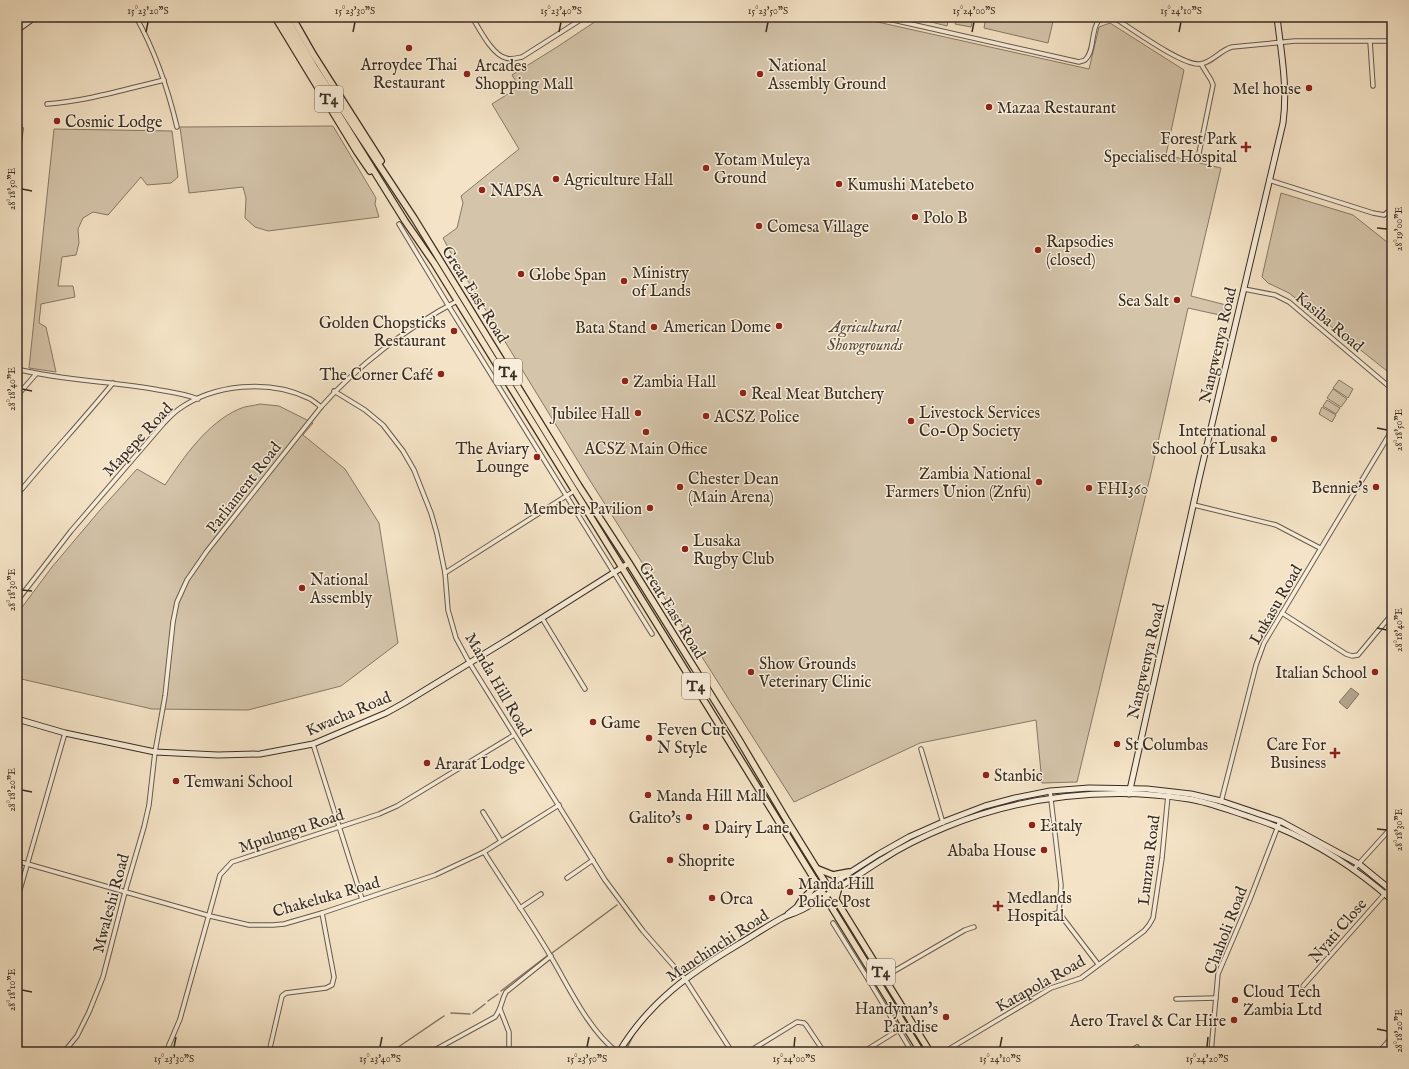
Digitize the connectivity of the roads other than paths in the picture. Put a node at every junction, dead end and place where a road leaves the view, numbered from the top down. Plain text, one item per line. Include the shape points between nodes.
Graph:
1 (25, 17) edge
2 (35, 17) edge
3 (136, 17) edge
4 (275, 17) edge
5 (280, 17) edge
6 (286, 17) edge
7 (292, 17) edge
8 (472, 17) edge
9 (585, 17) edge
10 (880, 17) edge
11 (1277, 17) edge
12 (17, 23) edge
13 (17, 30) edge
14 (1370, 41) junction
15 (1392, 41) edge
16 (1280, 42) junction
17 (1201, 64) junction
18 (164, 80) junction
19 (1373, 86) dead end
20 (47, 104) dead end
21 (177, 127) dead end
22 (21, 129) dead end
23 (1198, 158) dead end
24 (17, 161) edge
25 (17, 168) edge
26 (1269, 180) junction
27 (391, 183) junction
28 (394, 202) junction
29 (1392, 207) edge
30 (399, 224) dead end
31 (1244, 289) junction
32 (457, 301) junction
33 (448, 306) junction
34 (17, 369) edge
35 (36, 374) junction
36 (113, 383) junction
37 (1392, 389) edge
38 (334, 391) junction
39 (17, 396) edge
40 (198, 399) junction
41 (320, 407) junction
42 (1392, 430) edge
43 (574, 491) junction
44 (17, 495) edge
45 (567, 496) junction
46 (1194, 505) junction
47 (1320, 548) junction
48 (629, 563) junction
49 (622, 567) junction
50 (614, 572) junction
51 (445, 573) junction
52 (17, 601) edge
53 (1282, 613) junction
54 (1392, 614) edge
55 (542, 618) junction
56 (652, 634) dead end
57 (469, 662) junction
58 (585, 689) dead end
59 (17, 719) edge
60 (65, 733) junction
61 (514, 735) junction
62 (313, 744) junction
63 (921, 749) dead end
64 (155, 752) junction
65 (1132, 777) junction
66 (1130, 788) junction
67 (1141, 788) junction
68 (1050, 791) junction
69 (1168, 793) junction
70 (1129, 794) junction
71 (1050, 798) junction
72 (1221, 801) junction
73 (559, 805) junction
74 (1220, 807) junction
75 (483, 812) dead end
76 (1280, 821) junction
77 (944, 824) junction
78 (339, 827) junction
79 (1277, 827) junction
80 (1392, 827) edge
81 (501, 841) junction
82 (484, 852) junction
83 (593, 860) junction
84 (17, 861) edge
85 (26, 864) junction
86 (1359, 864) junction
87 (818, 869) junction
88 (1353, 870) junction
89 (848, 872) junction
90 (567, 878) dead end
91 (814, 878) junction
92 (828, 886) junction
93 (839, 887) junction
94 (821, 890) junction
95 (1390, 890) edge
96 (125, 892) junction
97 (832, 892) junction
98 (541, 894) dead end
99 (1384, 894) junction
100 (825, 896) junction
101 (362, 899) junction
102 (836, 899) junction
103 (17, 900) edge
104 (1392, 900) edge
105 (798, 906) junction
106 (520, 908) junction
107 (322, 913) junction
108 (1059, 913) junction
109 (210, 916) junction
110 (786, 916) junction
111 (1024, 918) dead end
112 (833, 923) dead end
113 (974, 927) dead end
114 (1144, 931) joint
115 (551, 956) junction
116 (1098, 964) junction
117 (884, 977) junction
118 (684, 978) junction
119 (1303, 986) dead end
120 (1216, 998) junction
121 (1176, 999) dead end
122 (500, 1009) junction
123 (905, 1026) junction
124 (899, 1031) junction
125 (1392, 1037) edge
126 (1137, 1047) dead end
127 (64, 1052) edge
128 (166, 1052) edge
129 (269, 1052) edge
130 (432, 1052) edge
131 (509, 1052) edge
132 (618, 1052) edge
133 (732, 1052) edge
134 (748, 1052) edge
135 (824, 1052) edge
136 (864, 1052) edge
137 (912, 1052) edge
138 (921, 1052) edge
139 (930, 1052) edge
140 (944, 1052) edge
141 (1129, 1052) edge
142 (1211, 1052) edge
143 (1379, 1052) edge

1 - 12 main road
2 - 13 main road
3 - 18 street
4 - 28 main road, Great East Road / T4 via 357,152
5 - 28 main road, Great East Road / T4
6 - 27 main road, Great East Road / T4 via 315,68
7 - 27 main road, Great East Road / T4 via 390,177
8 - 9 street via 491,47 499,55 514,59 522,57
10 - 17 street via 1079,62 1085,60 1089,54 1095,26 1106,17 1111,17 1184,61
11 - 16 main road, Nangwenya Road
14 - 15 street
14 - 16 street
14 - 19 street
16 - 17 street via 1232,47
16 - 26 main road, Nangwenya Road via 1285,100 1281,132
17 - 23 street via 1213,85
18 - 20 street
18 - 21 street
22 - 24 street
24 - 25 street
26 - 29 street via 1373,213 1384,215
26 - 31 main road, Nangwenya Road
27 - 48 main road, Great East Road / T4
28 - 32 main road, Great East Road / T4
30 - 33 street
31 - 37 street, Kasiba Road via 1275,295 1290,302
31 - 46 main road, Nangwenya Road
32 - 33 street, Parliament Road
32 - 43 main road, Great East Road / T4
33 - 38 street, Parliament Road via 392,343
33 - 45 street
34 - 35 street
35 - 36 street
35 - 39 street
36 - 40 street via 188,395
36 - 44 street
38 - 41 street, Parliament Road
38 - 51 street, Manda Hill Road via 377,420 403,451 414,470 431,513
40 - 41 street, Mapepe Road via 213,393 254,386 291,392 309,398
40 - 52 street, Mapepe Road via 179,409 163,424 71,531
41 - 64 street, Parliament Road via 207,551 180,594 175,608 166,696
42 - 47 street, Lukasu Road
43 - 45 street
43 - 49 main road, Great East Road / T4
45 - 50 street
45 - 51 street
46 - 47 street via 1276,525
46 - 65 main road, Nangwenya Road
47 - 53 street, Lukasu Road
48 - 49 main road, Kwacha Road
48 - 87 main road, Great East Road / T4
49 - 50 main road, Kwacha Road
49 - 91 main road, Great East Road / T4
50 - 55 main road, Kwacha Road
50 - 56 street
51 - 57 street, Manda Hill Road via 448,610 456,638
53 - 54 street via 1352,656 1358,655
53 - 72 street, Lukasu Road via 1264,643 1256,665
55 - 57 main road, Kwacha Road
55 - 58 street
57 - 61 street, Manda Hill Road
57 - 62 main road, Kwacha Road via 386,713
59 - 60 main road, Kwacha Road
60 - 64 main road, Kwacha Road
60 - 85 street
61 - 73 street, Manda Hill Road
61 - 78 street, Mpulungu Road via 397,806
62 - 64 main road, Kwacha Road via 260,754
62 - 78 street
63 - 77 street
64 - 96 street, Mwaleshi Road via 149,805
65 - 66 main road, Nangwenya Road
65 - 67 main road
66 - 67 main road
66 - 68 main road
66 - 70 main road, Nangwenya Road
67 - 69 main road
68 - 71 street
68 - 77 main road via 985,806
69 - 70 main road
69 - 72 main road via 1191,794
69 - 74 main road
69 - 114 street, Lunzua Road via 1153,918
70 - 71 main road via 1089,794
71 - 77 main road via 988,811
71 - 108 street via 1061,885
72 - 74 street, Lukasu Road
72 - 76 main road
73 - 81 street, Chakeluka Road
73 - 83 street, Manda Hill Road
74 - 79 main road
75 - 81 street
76 - 79 street, Chaholi Road
76 - 86 main road
77 - 89 main road, Manchinchi Road via 908,837
77 - 93 main road, Manchinchi Road
78 - 101 street
78 - 109 street, Mpulungu Road via 232,862 220,875
79 - 88 main road
79 - 120 street, Chaholi Road via 1218,974
80 - 86 street
81 - 82 street, Chakeluka Road
82 - 101 street, Chakeluka Road via 435,875
82 - 106 street
83 - 90 street
83 - 118 street, Manda Hill Road via 643,931
84 - 85 street, Chakeluka Road
85 - 96 street, Chakeluka Road
85 - 103 street
86 - 88 street
86 - 95 main road
87 - 89 main road via 833,874
87 - 92 main road, Great East Road / T4
88 - 99 main road
89 - 92 main road, Manchinchi Road
91 - 94 main road, Great East Road / T4
91 - 105 main road via 812,890
92 - 94 main road, Manchinchi Road
92 - 97 main road, Great East Road / T4
93 - 97 main road, Manchinchi Road
93 - 102 main road
94 - 100 main road, Great East Road / T4
94 - 105 main road, Manchinchi Road
95 - 99 street, Nyati Close
96 - 109 street, Chakeluka Road
96 - 127 street, Mwaleshi Road via 103,977 90,1012 77,1036
97 - 100 main road, Manchinchi Road
97 - 102 main road, Great East Road / T4
98 - 106 street
99 - 104 main road
99 - 119 street, Nyati Close
100 - 110 main road, Manchinchi Road
100 - 123 main road, Great East Road / T4
101 - 107 street, Chakeluka Road
102 - 117 main road, Great East Road / T4
105 - 110 main road, Manchinchi Road
106 - 115 street
107 - 109 street, Chakeluka Road via 273,925 249,925
107 - 129 street via 334,977 332,985 286,993 282,996
108 - 111 street
108 - 116 street
109 - 128 street, Mpulungu Road via 180,1019
110 - 118 main road, Manchinchi Road
112 - 124 street
113 - 117 street
114 - 116 street, Katapola Road
115 - 122 street via 506,992
115 - 132 street via 579,1006 607,1044
116 - 140 street, Katapola Road via 1081,978 1051,988
117 - 139 main road, Great East Road / T4
118 - 132 main road, Manchinchi Road via 652,1008
118 - 133 street, Manda Hill Road
120 - 121 street
120 - 142 street, Chaholi Road
122 - 130 street via 495,1017
122 - 131 street via 509,1032
123 - 124 street
123 - 138 main road, Great East Road / T4
124 - 136 street
124 - 137 street
125 - 143 street
126 - 141 street
134 - 135 street via 797,1022 806,1025

